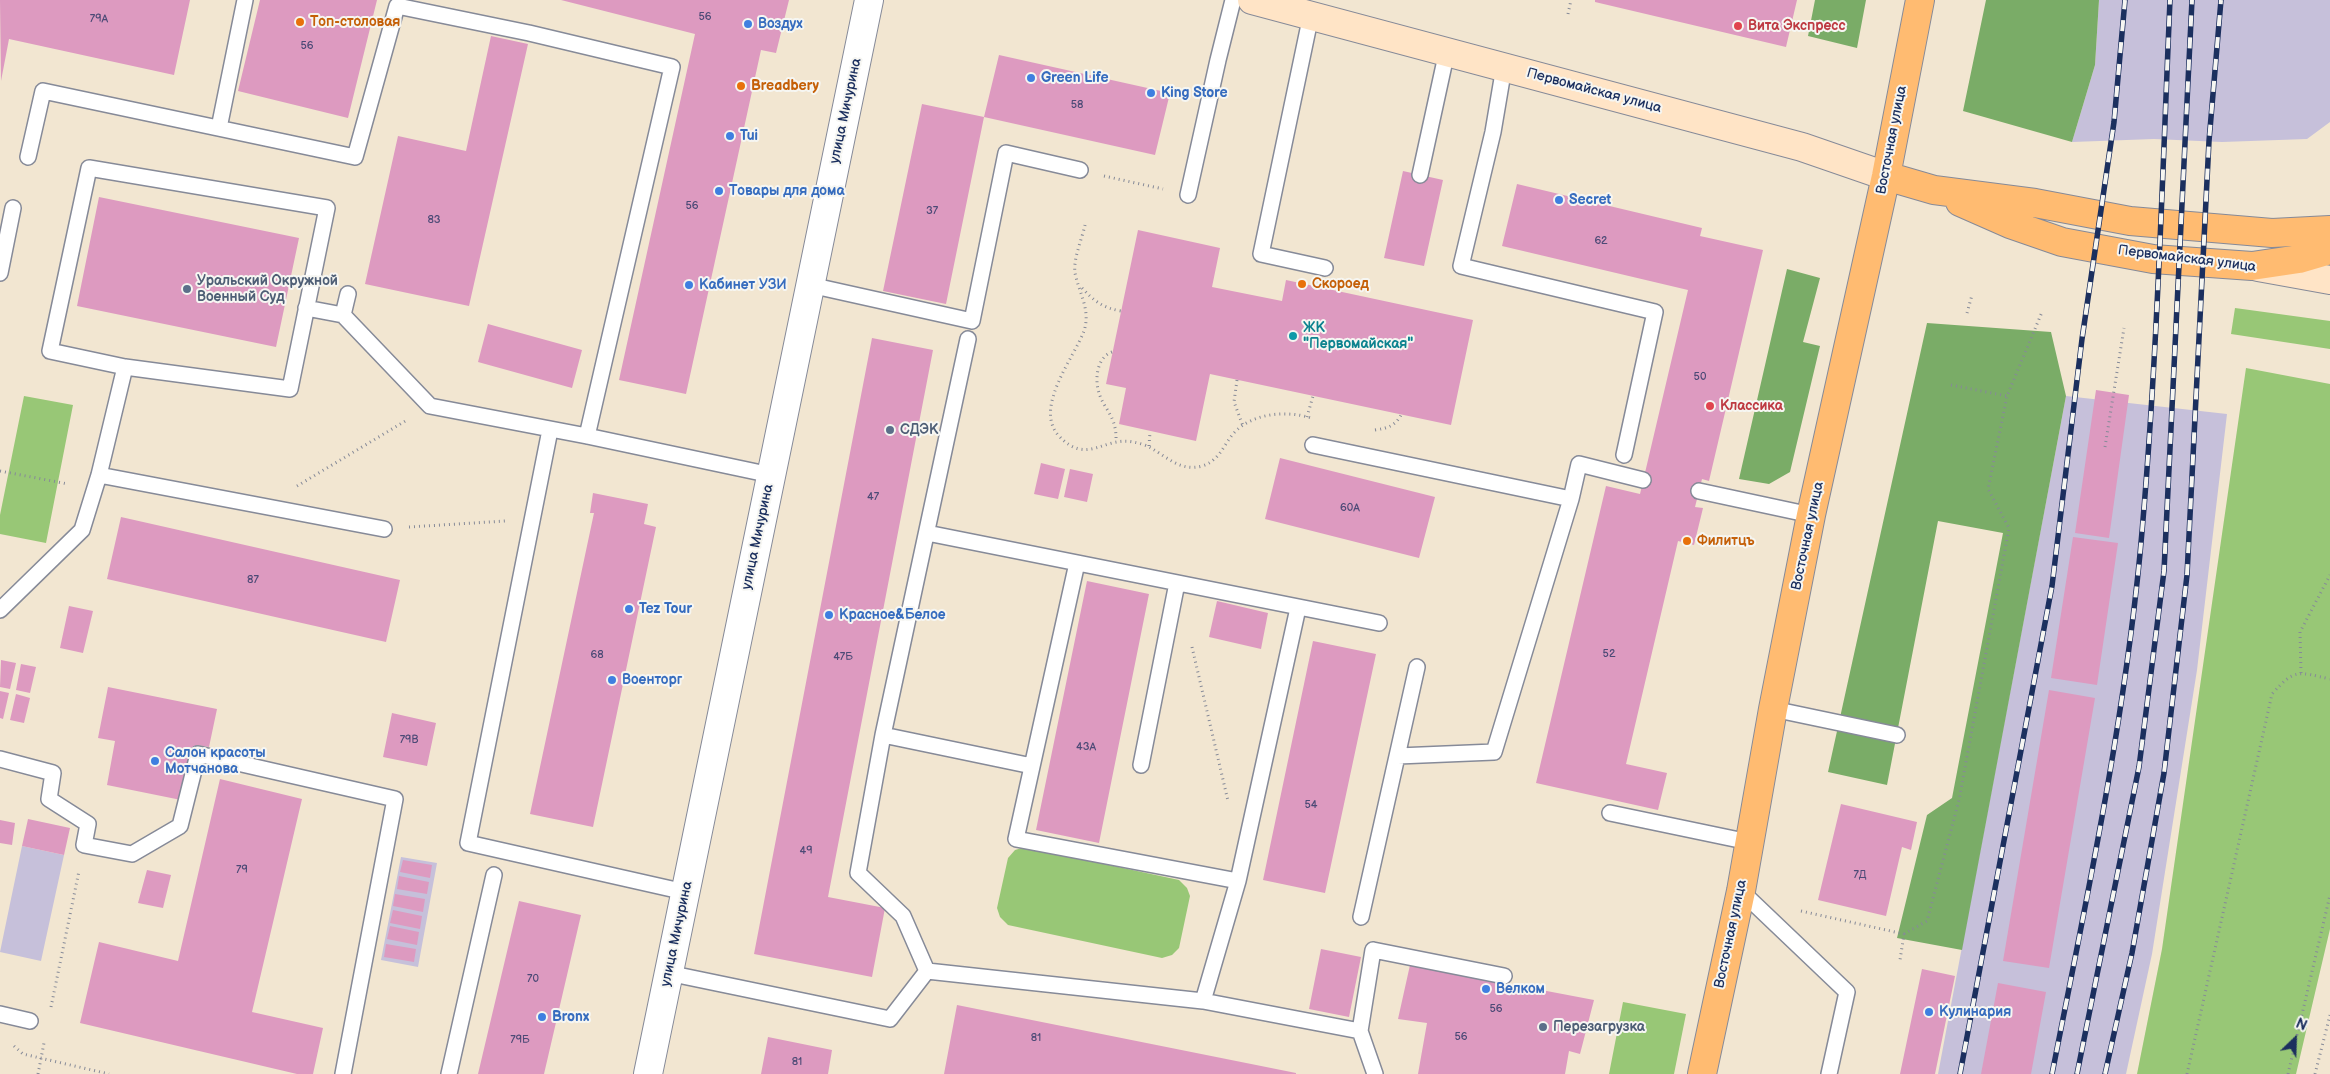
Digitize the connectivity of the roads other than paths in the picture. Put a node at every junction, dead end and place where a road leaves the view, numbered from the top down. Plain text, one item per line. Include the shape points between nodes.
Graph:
1 (245, 0) edge
2 (869, 0) edge
3 (1233, 0) edge
4 (1252, 0) edge
5 (1920, 0) edge
6 (1311, 16) junction
7 (1446, 51) junction
8 (1504, 67) junction
9 (219, 128) junction
10 (28, 157) dead end
11 (1080, 170) road end
12 (1420, 175) dead end
13 (1886, 176) junction
14 (1934, 190) junction
15 (1188, 195) road end
16 (13, 208) dead end
17 (2330, 230) edge
18 (2330, 250) edge
19 (2252, 266) junction
20 (1325, 268) dead end
21 (0, 273) edge
22 (2330, 280) edge
23 (810, 285) junction
24 (348, 294) dead end
25 (306, 308) junction
26 (343, 315) junction
27 (968, 339) dead end
28 (125, 367) junction
29 (550, 430) junction
30 (587, 436) junction
31 (1313, 444) dead end
32 (1624, 455) dead end
33 (771, 475) junction
34 (1643, 480) dead end
35 (96, 482) junction
36 (1699, 491) dead end
37 (1571, 499) junction
38 (1811, 515) junction
39 (384, 529) road end
40 (927, 533) junction
41 (1077, 563) junction
42 (1178, 583) junction
43 (1298, 608) junction
44 (0, 610) edge
45 (1379, 623) dead end
46 (1418, 667) dead end
47 (1773, 709) junction
48 (883, 735) junction
49 (1898, 735) dead end
50 (1398, 756) junction
51 (0, 760) edge
52 (1141, 765) dead end
53 (1032, 766) junction
54 (1610, 813) dead end
55 (1749, 842) junction
56 (494, 875) dead end
57 (1238, 881) junction
58 (1741, 891) junction
59 (685, 892) junction
60 (1361, 917) dead end
61 (927, 971) junction
62 (668, 973) junction
63 (1504, 976) dead end
64 (1204, 1001) junction
65 (0, 1014) edge
66 (30, 1020) dead end
67 (1360, 1031) junction
68 (343, 1074) edge
69 (449, 1074) edge
70 (648, 1074) edge
71 (1374, 1074) edge
72 (1702, 1074) edge
73 (1829, 1074) edge

1 - 9 lane
2 - 23 street, улица Мичурина
3 - 15 lane
4 - 6 street, Первомайская улица
5 - 13 main road, Восточная улица
6 - 7 street, Первомайская улица
6 - 20 lane via 1261,254
7 - 8 street, Первомайская улица
7 - 12 lane
8 - 13 street, Первомайская улица via 1802,147
8 - 32 lane via 1461,266 1654,312
9 - 10 lane via 43,91
9 - 30 lane via 355,157 397,6 672,67
11 - 23 lane via 1006,153 972,321
13 - 14 main road, Первомайская улица
13 - 38 main road, Восточная улица
14 - 17 main road, Первомайская улица via 2035,203 2130,221 2272,233
14 - 19 main road, Первомайская улица via 2010,224 2062,242 2153,258
16 - 21 lane
18 - 19 main road via 2299,259
19 - 22 street, Первомайская улица
23 - 33 street, улица Мичурина
24 - 26 lane
25 - 26 lane
25 - 28 lane via 290,389
25 - 28 lane via 327,208 89,168 50,351
26 - 29 lane via 430,406
27 - 40 lane
28 - 35 lane
29 - 30 lane
29 - 59 lane via 468,843
30 - 33 lane
31 - 37 lane
33 - 59 street, улица Мичурина
34 - 37 lane via 1579,464
35 - 39 lane via 264,506
35 - 44 lane via 82,530
36 - 38 lane
37 - 50 lane via 1494,752
38 - 47 main road, Восточная улица
40 - 41 lane
40 - 48 lane
41 - 42 lane
41 - 53 lane
42 - 43 lane
42 - 52 lane
43 - 45 lane
43 - 57 lane
46 - 50 lane
47 - 49 lane
47 - 55 main road, Восточная улица
48 - 53 lane
48 - 61 lane via 858,873 903,916
50 - 60 lane
51 - 68 lane via 53,773 48,799 88,824 84,845 132,854 180,826 198,754 395,799
53 - 57 lane via 1016,838
54 - 55 lane
55 - 58 main road, Восточная улица
56 - 69 lane
57 - 64 lane
58 - 72 main road, Восточная улица
58 - 73 lane via 1847,992
59 - 62 street, улица Мичурина
61 - 62 lane via 890,1019
61 - 64 lane
62 - 70 street, улица Мичурина
63 - 67 lane via 1373,950
64 - 67 lane
65 - 66 lane
67 - 71 lane

